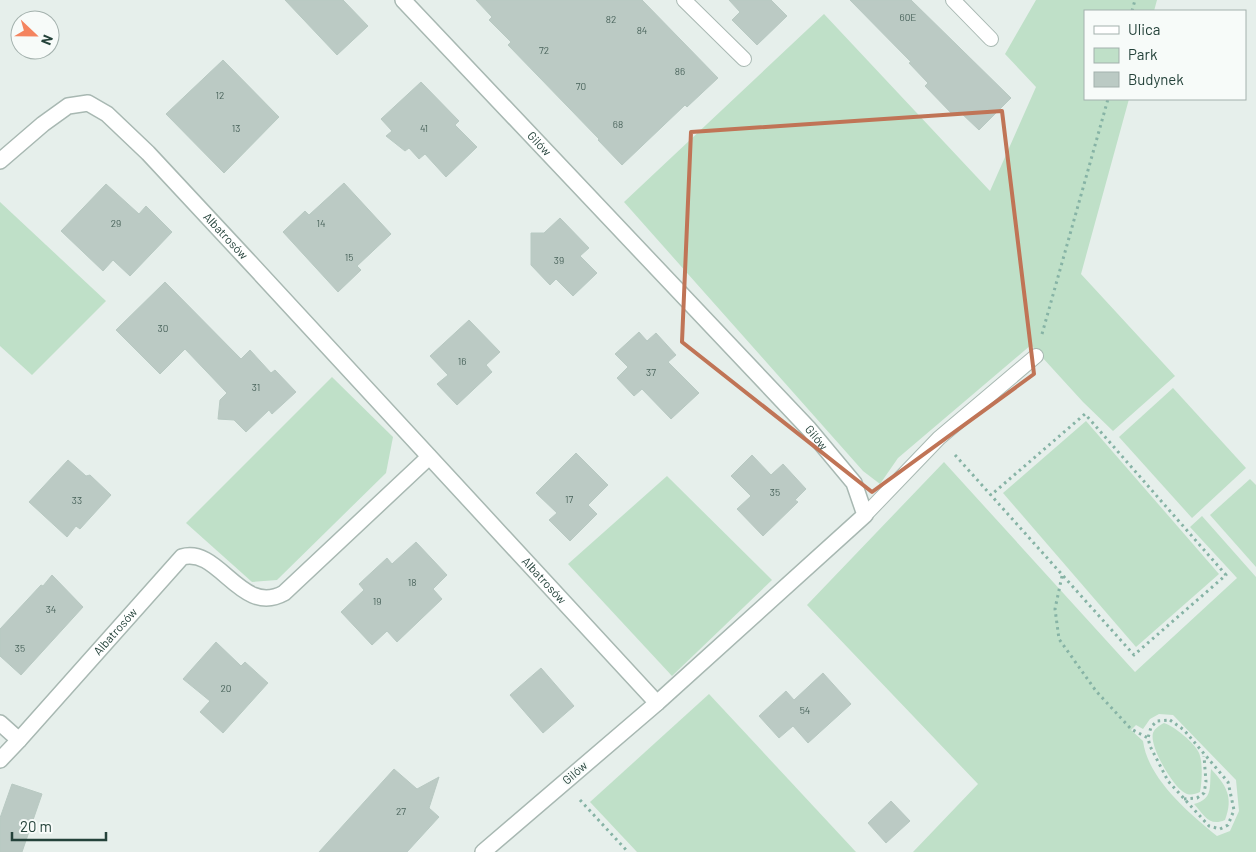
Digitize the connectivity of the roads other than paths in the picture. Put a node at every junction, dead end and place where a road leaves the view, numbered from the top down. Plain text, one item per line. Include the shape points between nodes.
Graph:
1 (403, 0) edge
2 (684, 0) edge
3 (953, 0) edge
4 (991, 39) dead end
5 (744, 59) dead end
6 (0, 161) edge
7 (1036, 356) road end
8 (429, 457) junction
9 (864, 515) junction
10 (657, 703) junction
11 (0, 723) edge
12 (19, 740) junction
13 (0, 760) edge
14 (482, 852) edge

1 - 9 street, Gilów via 809,429 854,483
2 - 5 lane
3 - 4 lane
6 - 8 street, Albatrosów via 68,106 88,103 107,114 148,153
7 - 9 lane via 939,438
8 - 10 street, Albatrosów
8 - 12 street, Albatrosów via 277,598 256,597 206,560 182,556
9 - 10 street, Gilów
10 - 14 street, Gilów
11 - 12 street
12 - 13 street, Albatrosów

